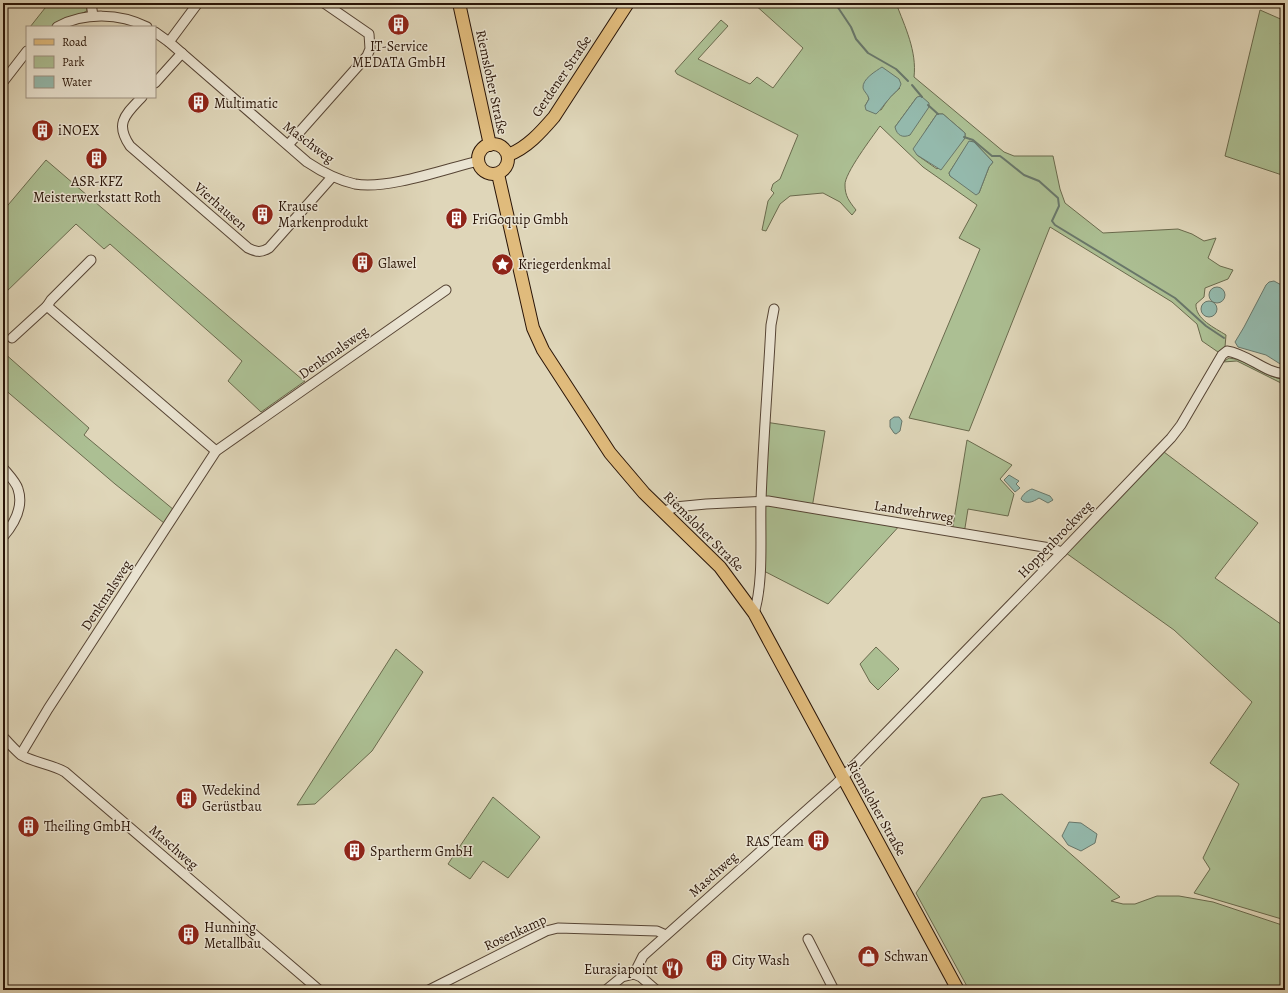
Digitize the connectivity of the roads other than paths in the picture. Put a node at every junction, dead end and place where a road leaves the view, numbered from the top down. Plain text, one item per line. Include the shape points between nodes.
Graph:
1 (91, 3) edge
2 (198, 3) edge
3 (324, 3) edge
4 (459, 3) edge
5 (628, 3) edge
6 (93, 16) junction
7 (59, 26) edge
8 (145, 26) edge
9 (156, 33) edge
10 (168, 42) junction
11 (26, 52) edge
12 (182, 53) junction
13 (3, 82) edge
14 (156, 82) edge
15 (141, 98) edge
16 (288, 145) junction
17 (490, 145) junction
18 (508, 155) junction
19 (478, 161) junction
20 (498, 174) junction
21 (332, 177) junction
22 (92, 260) dead end
23 (446, 290) dead end
24 (47, 306) junction
25 (774, 310) dead end
26 (12, 338) dead end
27 (1285, 374) edge
28 (216, 451) junction
29 (3, 468) edge
30 (761, 500) junction
31 (663, 512) junction
32 (3, 537) edge
33 (1062, 552) junction
34 (754, 613) junction
35 (3, 737) edge
36 (20, 754) junction
37 (842, 777) junction
38 (666, 935) junction
39 (808, 939) dead end
40 (634, 974) junction
41 (319, 990) edge
42 (429, 990) edge
43 (606, 990) edge
44 (656, 990) edge
45 (834, 990) edge
46 (958, 990) edge

1 - 6 street
2 - 10 street
3 - 16 street via 369,34 370,49 367,56
4 - 17 main road, Riemsloher Straße
5 - 18 main road, Gerdener Straße via 554,117 529,143
6 - 7 street
6 - 8 street via 134,21
9 - 10 street, Maschweg
10 - 12 street, Maschweg
11 - 13 street
12 - 14 street
12 - 16 street, Maschweg
15 - 21 street, Vierhausen via 124,116 122,127 124,137 130,146 255,252 263,252 269,248
16 - 21 street, Maschweg via 307,162
17 - 18 main road via 499,145
17 - 19 main road via 482,149
18 - 20 main road via 508,164
19 - 20 main road via 485,172
19 - 21 street, Maschweg via 378,184 355,184
20 - 31 main road, Riemsloher Straße via 533,328 543,350 610,453
22 - 24 street
23 - 28 street, Denkmalsweg
24 - 26 street
24 - 28 street
25 - 30 street
27 - 33 street, Hoppenbrockweg via 1276,373 1240,354 1227,351 1222,355 1171,438
28 - 36 street, Denkmalsweg
29 - 32 street via 18,488 20,509
30 - 31 street, Landwehrweg via 675,507
30 - 33 street, Landwehrweg
30 - 34 street via 760,569 757,606
31 - 34 main road, Riemsloher Straße via 720,566
33 - 37 street, Hoppenbrockweg
34 - 37 main road, Riemsloher Straße
35 - 36 street, Maschweg
36 - 41 street, Maschweg via 65,772
37 - 38 street, Maschweg
37 - 46 main road, Riemsloher Straße
38 - 40 street, Maschweg via 644,956
38 - 42 street, Rosenkamp via 657,931 558,928 546,931
39 - 45 street
40 - 43 street via 622,977
40 - 44 street via 645,979

